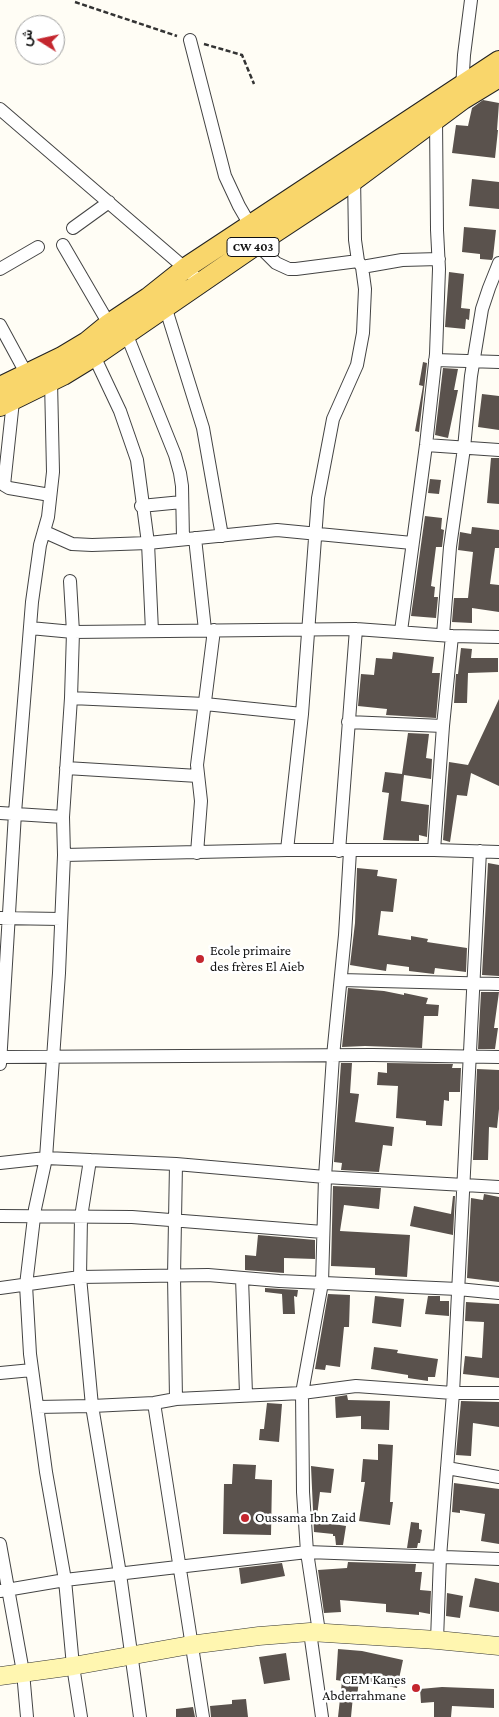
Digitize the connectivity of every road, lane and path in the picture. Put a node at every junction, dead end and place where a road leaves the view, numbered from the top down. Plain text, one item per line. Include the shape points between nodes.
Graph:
1 (471, 0) edge
2 (76, 2) dead end
3 (190, 40) junction
4 (499, 61) edge
5 (499, 77) edge
6 (254, 84) dead end
7 (462, 91) junction
8 (0, 109) edge
9 (436, 119) junction
10 (352, 157) junction
11 (354, 180) junction
12 (109, 202) junction
13 (250, 224) junction
14 (73, 228) dead end
15 (256, 244) junction
16 (63, 245) dead end
17 (38, 248) dead end
18 (439, 260) junction
19 (499, 263) edge
20 (360, 264) junction
21 (186, 268) junction
22 (0, 269) edge
23 (202, 282) junction
24 (165, 306) junction
25 (0, 325) edge
26 (118, 328) junction
27 (94, 356) junction
28 (435, 360) junction
29 (474, 360) junction
30 (499, 362) edge
31 (26, 373) junction
32 (51, 381) junction
33 (4, 398) edge
34 (426, 445) junction
35 (464, 448) junction
36 (499, 450) edge
37 (50, 495) junction
38 (182, 502) junction
39 (142, 506) junction
40 (44, 532) junction
41 (315, 532) junction
42 (222, 536) junction
43 (189, 539) junction
44 (412, 543) junction
45 (148, 544) junction
46 (70, 581) dead end
47 (30, 628) junction
48 (356, 629) junction
49 (209, 630) junction
50 (308, 630) junction
51 (152, 631) junction
52 (401, 631) junction
53 (73, 632) junction
54 (448, 635) junction
55 (499, 636) edge
56 (71, 698) junction
57 (205, 704) junction
58 (302, 714) junction
59 (348, 722) junction
60 (443, 726) junction
61 (66, 768) junction
62 (198, 776) junction
63 (0, 813) edge
64 (15, 813) junction
65 (63, 817) junction
66 (287, 850) junction
67 (434, 850) junction
68 (344, 851) junction
69 (480, 851) junction
70 (499, 852) edge
71 (197, 853) junction
72 (64, 855) junction
73 (4, 918) edge
74 (62, 918) junction
75 (341, 980) junction
76 (474, 984) junction
77 (499, 984) edge
78 (333, 1056) junction
79 (0, 1057) edge
80 (52, 1057) junction
81 (499, 1057) edge
82 (470, 1058) junction
83 (0, 1064) edge
84 (46, 1158) junction
85 (90, 1160) junction
86 (0, 1163) edge
87 (176, 1164) junction
88 (325, 1177) junction
89 (462, 1186) junction
90 (499, 1187) edge
91 (0, 1216) edge
92 (81, 1217) junction
93 (34, 1218) junction
94 (176, 1222) junction
95 (323, 1232) junction
96 (174, 1276) junction
97 (80, 1277) junction
98 (242, 1278) junction
99 (322, 1283) junction
100 (26, 1285) junction
101 (0, 1288) edge
102 (458, 1289) junction
103 (499, 1293) edge
104 (32, 1370) junction
105 (0, 1373) edge
106 (302, 1393) junction
107 (453, 1393) junction
108 (499, 1393) edge
109 (246, 1394) junction
110 (176, 1399) junction
111 (154, 1403) junction
112 (92, 1406) junction
113 (37, 1407) junction
114 (447, 1468) junction
115 (499, 1477) edge
116 (0, 1544) edge
117 (308, 1552) junction
118 (440, 1557) junction
119 (499, 1560) edge
120 (179, 1568) junction
121 (120, 1574) junction
122 (66, 1580) junction
123 (4, 1591) edge
124 (315, 1632) junction
125 (437, 1640) junction
126 (190, 1645) junction
127 (499, 1646) edge
128 (132, 1656) junction
129 (73, 1666) junction
130 (23, 1672) junction
131 (0, 1676) edge
132 (27, 1717) edge
133 (81, 1717) edge
134 (140, 1717) edge
135 (202, 1717) edge
136 (322, 1717) edge

1 - 7 street
2 - 3 path
3 - 6 path via 242,55
3 - 13 street via 225,176
4 - 7 main road, CW 403
5 - 7 main road, CW 403
7 - 9 main road, CW 403
7 - 10 main road, CW 403
8 - 12 street
9 - 11 main road, CW 403
9 - 18 street
10 - 11 street
10 - 13 main road, CW 403
11 - 15 main road, CW 403
11 - 20 street via 354,240
12 - 14 street
12 - 21 street
13 - 21 main road, CW 403
15 - 20 street via 276,263 289,269
15 - 23 main road, CW 403
16 - 26 street
17 - 22 street
18 - 20 street
18 - 28 street
19 - 29 street via 482,309
20 - 41 street via 365,289 363,333 357,365 333,419
21 - 23 street
21 - 26 main road, CW 403 via 148,298
23 - 24 main road, CW 403
24 - 26 main road, CW 403
24 - 42 street via 203,428
25 - 31 street
26 - 27 main road, CW 403
26 - 31 main road, CW 403
26 - 38 street via 175,455
27 - 32 main road, CW 403
27 - 39 street via 130,437
28 - 29 street
28 - 34 street
29 - 30 street
29 - 35 street
31 - 33 main road, CW 403
32 - 33 main road, CW 403
32 - 37 street via 53,472
33 - 37 street via 4,485
34 - 35 street
34 - 44 street
35 - 36 street
35 - 54 street via 450,547
37 - 40 street
38 - 39 street
38 - 43 street
39 - 45 street
40 - 45 street via 72,544
40 - 47 street
41 - 42 street via 277,530
41 - 44 street
41 - 50 street
42 - 43 street
43 - 45 street
43 - 49 street
44 - 52 street
45 - 51 street
46 - 53 street
47 - 53 street
47 - 64 street
48 - 50 street
48 - 52 street
48 - 59 street
49 - 50 street
49 - 51 street
49 - 57 street
50 - 58 street
51 - 53 street
52 - 54 street
53 - 56 street
54 - 55 street
54 - 60 street
56 - 57 street
56 - 61 street
57 - 58 street
57 - 62 street via 196,765
58 - 66 street
59 - 60 street
59 - 68 street
60 - 67 street
61 - 62 street
61 - 65 street
62 - 71 street via 201,801
63 - 64 street
64 - 65 street
64 - 73 street
65 - 72 street
66 - 68 street
66 - 71 street
67 - 68 street
67 - 69 street
68 - 75 street via 348,891
69 - 70 street
69 - 76 street
71 - 72 street
72 - 74 street
73 - 74 street
73 - 79 street
74 - 80 street
75 - 76 street
75 - 78 street
76 - 77 street
76 - 82 street
78 - 80 street
78 - 82 street
78 - 88 street
79 - 80 street
79 - 83 street
80 - 84 street
81 - 82 street
82 - 89 street
84 - 85 street
84 - 86 street
84 - 93 street
85 - 87 street
85 - 92 street
87 - 88 street
87 - 94 street
88 - 89 street
88 - 95 street
89 - 90 street
89 - 102 street
91 - 93 street
92 - 93 street
92 - 94 street via 132,1217
92 - 97 street
93 - 100 street
94 - 95 street
94 - 96 street
95 - 99 street
96 - 97 street
96 - 98 street
96 - 110 street
97 - 100 street
97 - 112 street
98 - 99 street
98 - 109 street
99 - 102 street
99 - 106 street
100 - 101 street
100 - 104 street
102 - 103 street
102 - 107 street
104 - 105 street
104 - 113 street
106 - 107 street via 356,1386
106 - 109 street
106 - 117 street via 302,1492
107 - 108 street
107 - 114 street
109 - 110 street
110 - 111 street
111 - 112 street
111 - 120 street
112 - 113 street
112 - 121 street
113 - 122 street
114 - 115 street
114 - 118 street
116 - 123 street
117 - 118 street
117 - 120 street
117 - 124 street
118 - 119 street
118 - 125 street
120 - 121 street
120 - 126 street
121 - 122 street
121 - 128 street
122 - 123 street
122 - 129 street
123 - 130 street
124 - 125 street
124 - 126 street
124 - 136 street
125 - 127 street
126 - 128 street
126 - 135 street
128 - 129 street
128 - 134 street
129 - 130 street
129 - 133 street
130 - 131 street
130 - 132 street

